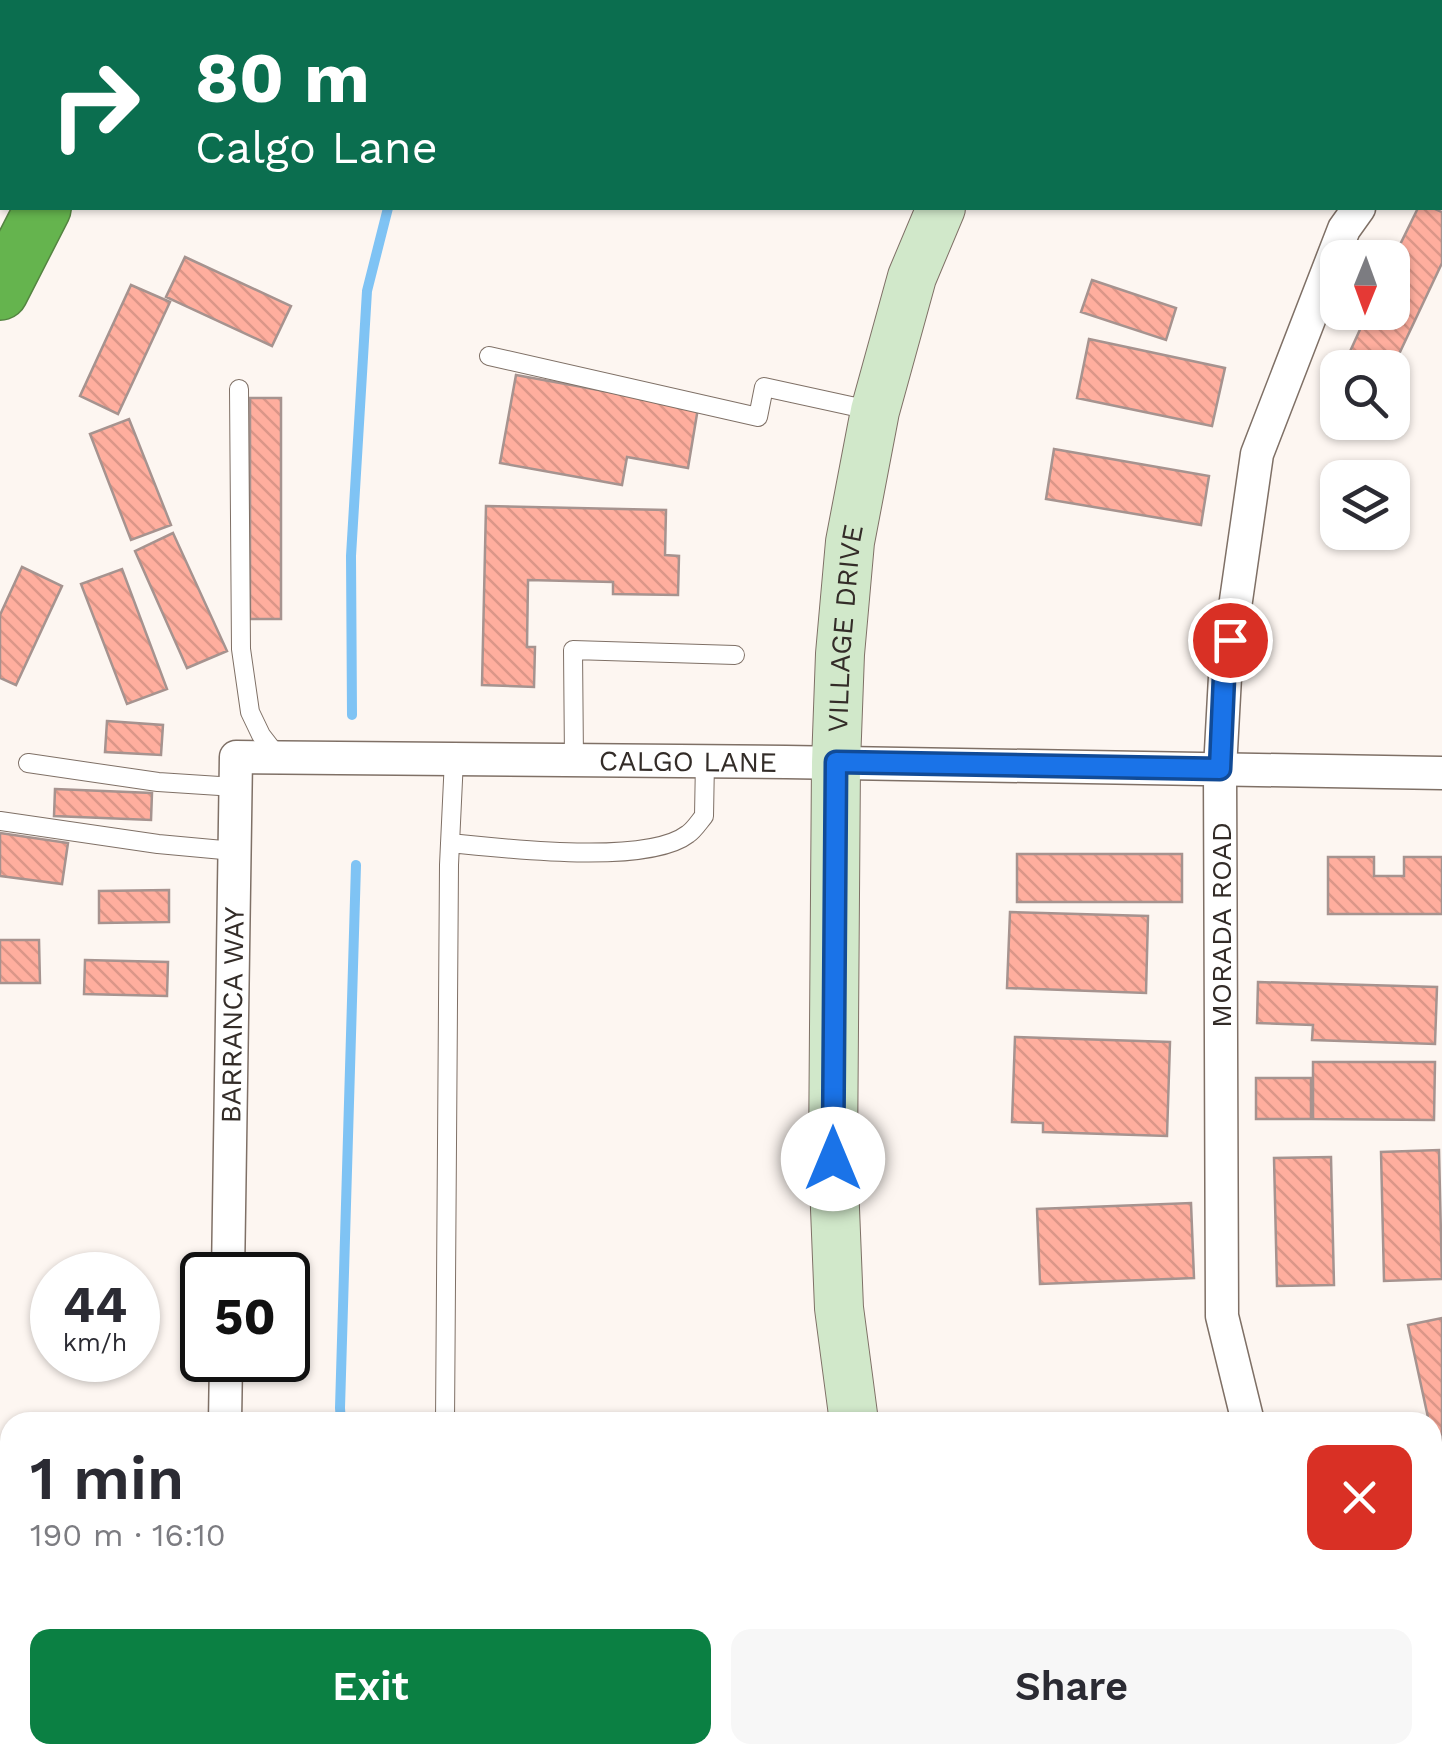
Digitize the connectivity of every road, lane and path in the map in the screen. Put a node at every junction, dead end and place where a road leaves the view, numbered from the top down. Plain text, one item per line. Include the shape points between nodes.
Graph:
1 (28, 210) edge
2 (42, 210) edge
3 (939, 210) edge
4 (1358, 210) edge
5 (0, 272) edge
6 (0, 292) edge
7 (489, 356) dead end
8 (238, 388) dead end
9 (875, 412) junction
10 (735, 655) dead end
11 (278, 757) junction
12 (454, 759) junction
13 (574, 760) junction
14 (705, 761) junction
15 (836, 762) junction
16 (28, 763) dead end
17 (1220, 769) junction
18 (235, 772) junction
19 (1442, 773) edge
20 (0, 820) edge
21 (450, 843) junction
22 (234, 851) junction
23 (228, 1252) edge
24 (226, 1382) edge
25 (226, 1412) edge
26 (445, 1412) edge
27 (853, 1412) edge
28 (1246, 1412) edge

1 - 5 highway
2 - 6 highway
3 - 9 main road, VILLAGE DRIVE via 912,278
4 - 17 street, MORADA ROAD via 1257,454 1224,677
7 - 9 lane via 758,417 764,386
8 - 11 lane via 240,649 250,712
9 - 15 main road, VILLAGE DRIVE via 850,542
10 - 13 lane via 573,650
11 - 12 street, CALGO LANE
11 - 18 street, CALGO LANE
12 - 13 street, CALGO LANE
12 - 21 lane
13 - 14 street, CALGO LANE
14 - 15 street, CALGO LANE
14 - 21 lane via 704,816 672,842 555,852
15 - 17 street, CALGO LANE
15 - 27 main road, VILLAGE DRIVE via 833,1159 839,1308
16 - 18 lane via 158,782
17 - 19 street, CALGO LANE
17 - 28 street, MORADA ROAD via 1222,1316
18 - 22 street, BARRANCA WAY
20 - 22 lane
21 - 26 lane
22 - 23 street, BARRANCA WAY
24 - 25 street

